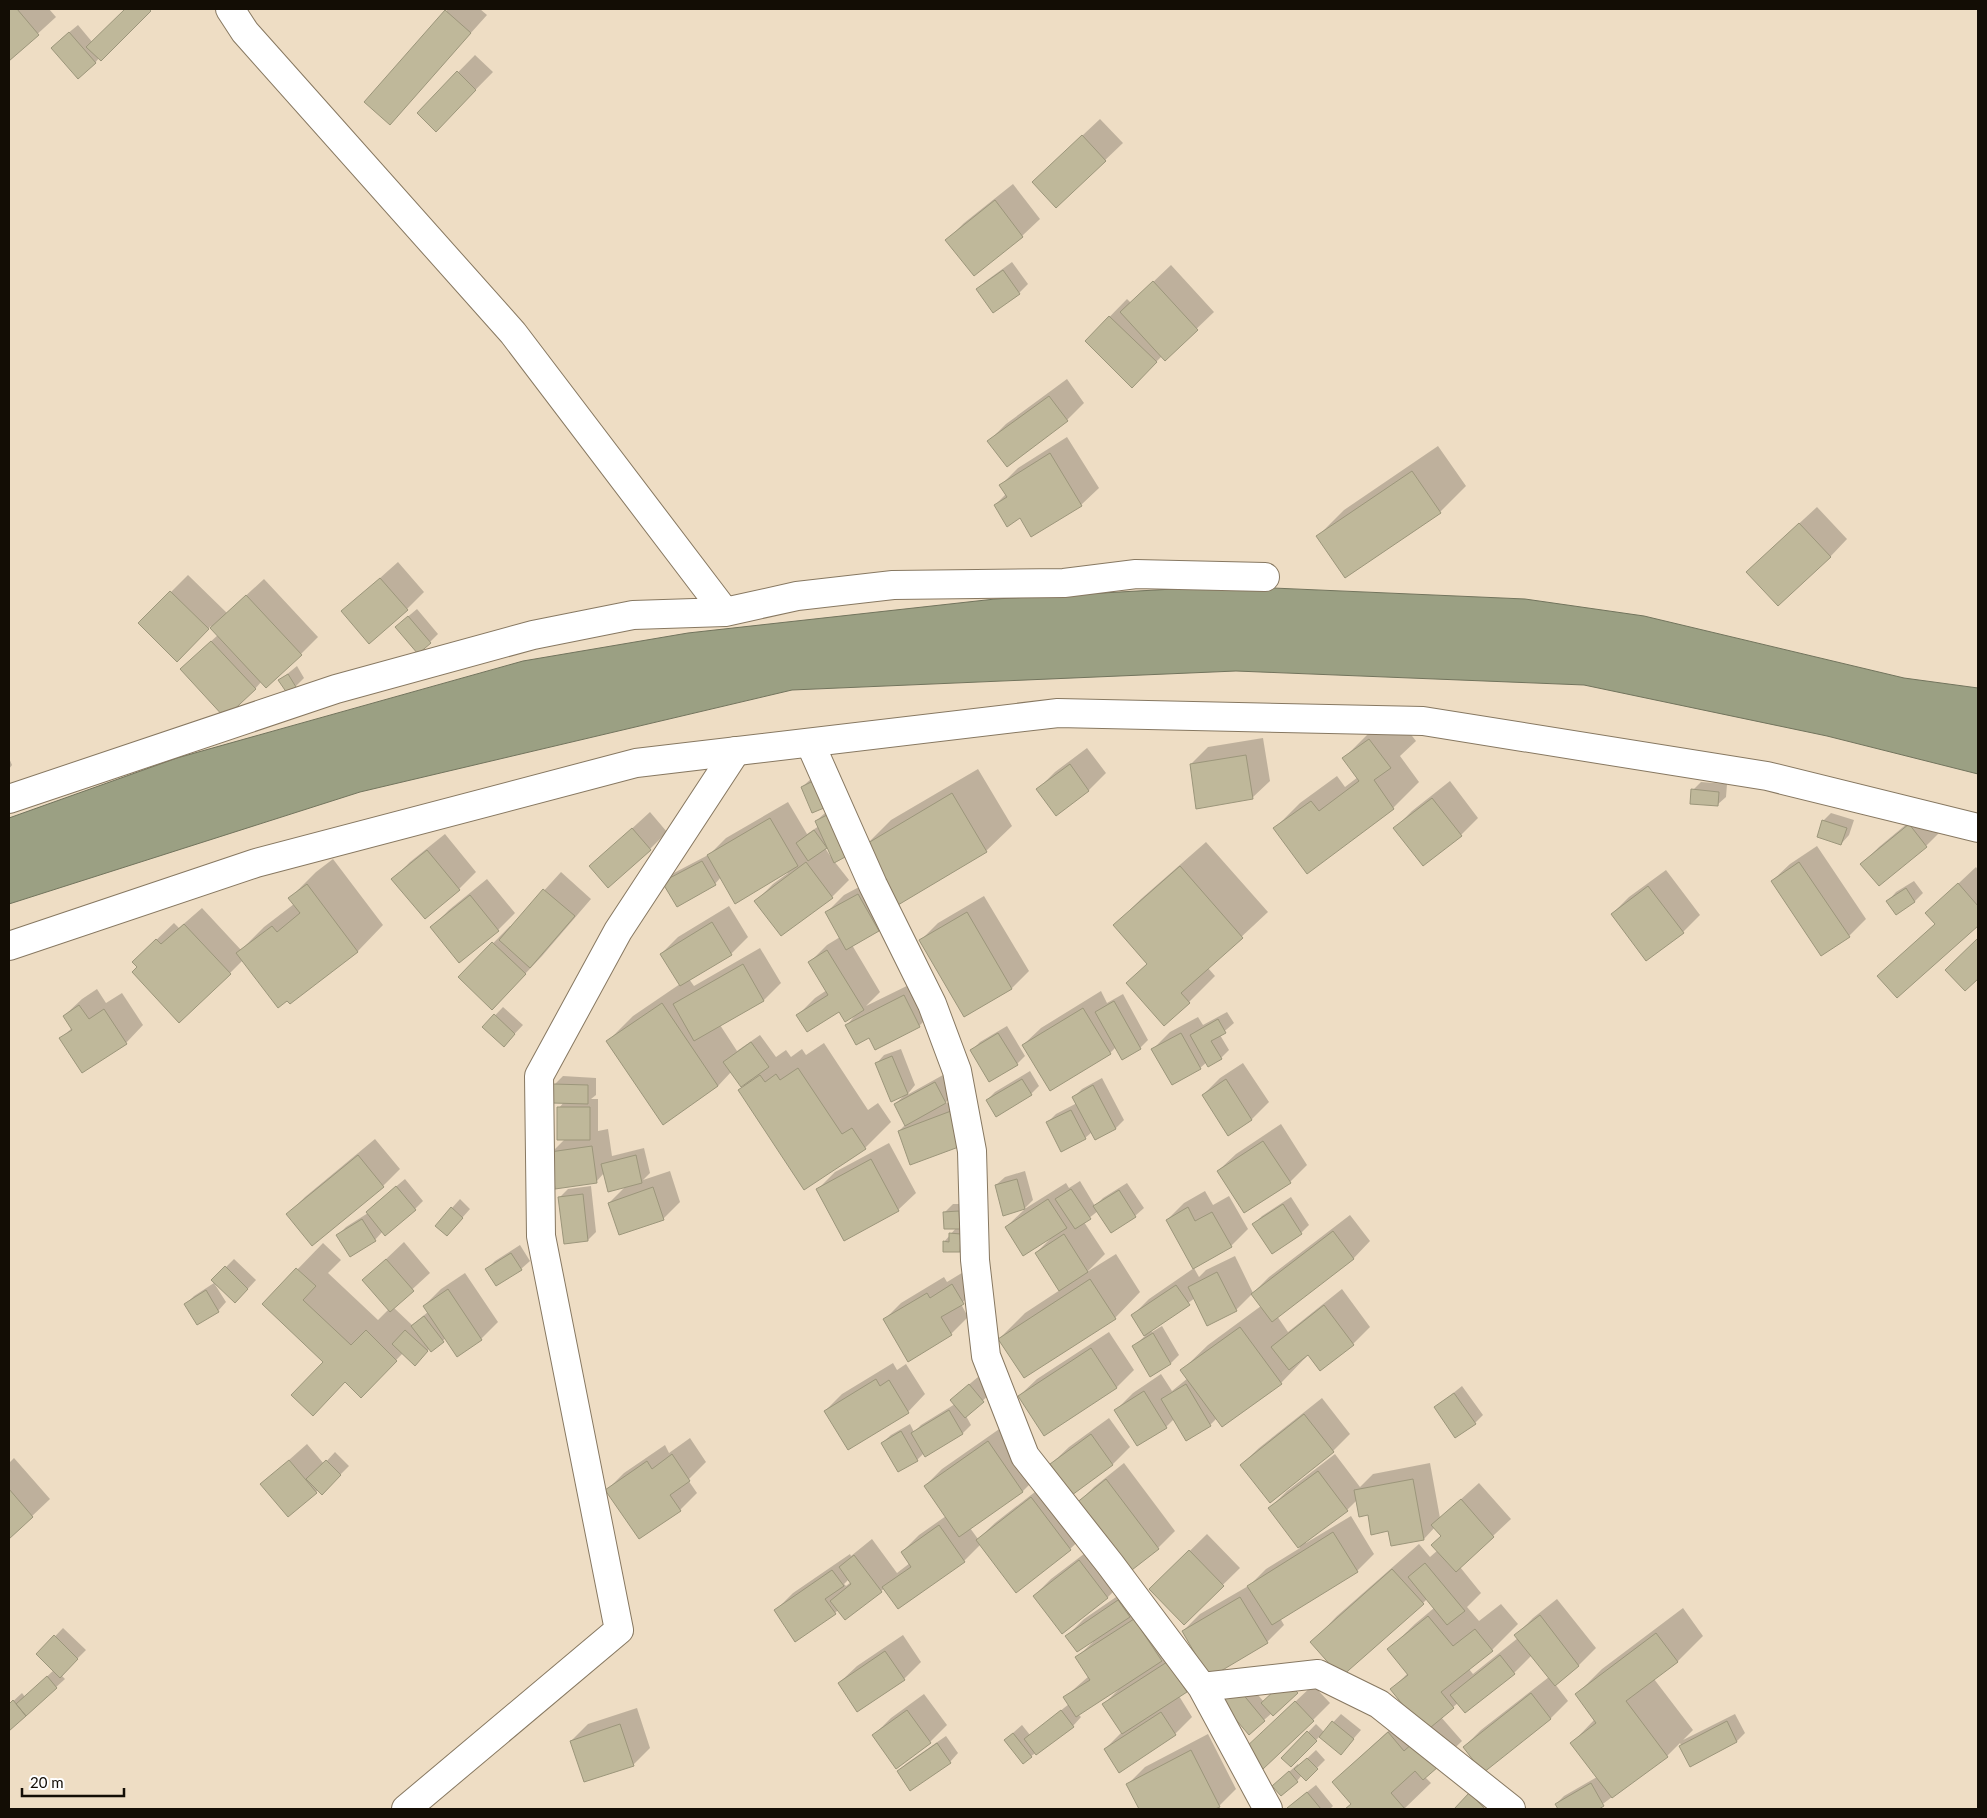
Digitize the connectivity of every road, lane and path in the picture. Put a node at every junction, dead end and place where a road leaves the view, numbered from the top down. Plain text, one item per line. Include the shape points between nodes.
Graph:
1 (230, 9) edge
2 (1265, 577) dead end
3 (725, 612) junction
4 (810, 743) junction
5 (736, 751) junction
6 (9, 798) edge
7 (1978, 828) edge
8 (9, 946) edge
9 (1202, 1687) junction
10 (406, 1809) edge
11 (1268, 1809) edge
12 (1511, 1809) edge

1 - 3 street via 245,32 513,333
2 - 3 street via 1136,574 1064,583 894,585 797,596
3 - 6 street via 633,615 533,635 336,689
4 - 5 street
4 - 7 street via 1058,713 1423,721 1767,776
4 - 9 street via 873,885 932,1004 957,1071 972,1151 975,1260 986,1356 1025,1456
5 - 8 street via 636,763 256,863
5 - 10 street via 618,931 539,1076 541,1236 619,1630
9 - 11 street
9 - 12 street via 1318,1674 1379,1704

